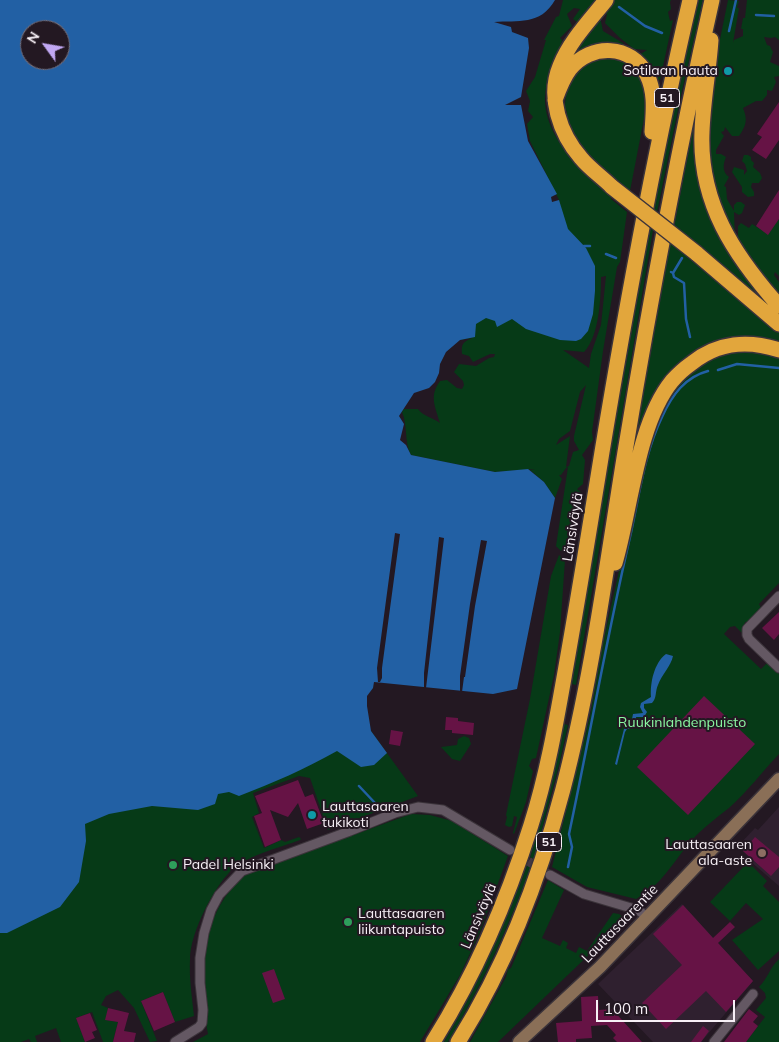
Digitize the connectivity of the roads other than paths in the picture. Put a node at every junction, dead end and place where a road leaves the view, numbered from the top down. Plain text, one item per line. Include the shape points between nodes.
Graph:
1 (606, 0) edge
2 (690, 0) edge
3 (713, 0) edge
4 (554, 100) junction
5 (647, 196) junction
6 (779, 306) edge
7 (779, 324) edge
8 (779, 350) edge
9 (779, 596) edge
10 (596, 627) junction
11 (779, 668) edge
12 (779, 779) edge
13 (510, 850) tunnel mouth
14 (550, 875) tunnel mouth
15 (647, 918) junction
16 (753, 994) dead end
17 (175, 1042) edge
18 (433, 1042) edge
19 (458, 1042) edge
20 (519, 1042) edge
21 (714, 1042) edge

1 - 4 highway via 560,65 555,79
2 - 5 highway, Länsiväylä / 51
3 - 6 highway via 702,134 708,192 733,247
3 - 10 highway, 51 via 671,194
4 - 5 highway via 570,69 594,52 618,51 640,65 652,92
4 - 7 highway, bridge via 562,128 581,158
5 - 18 highway, Länsiväylä / 51 via 545,774 532,824 496,920
8 - 10 highway via 752,344 720,347 697,359 672,382 657,406 646,434 620,545
9 - 11 street via 748,629 747,635
10 - 19 highway, 51 via 567,780 553,829 516,930 493,980
12 - 15 main road, Lauttasaarentie
13 - 17 street via 443,810 418,807 242,871 219,895 204,934 200,958 202,1023
14 - 15 street via 584,894 638,910
15 - 20 main road, Lauttasaarentie
16 - 21 street

